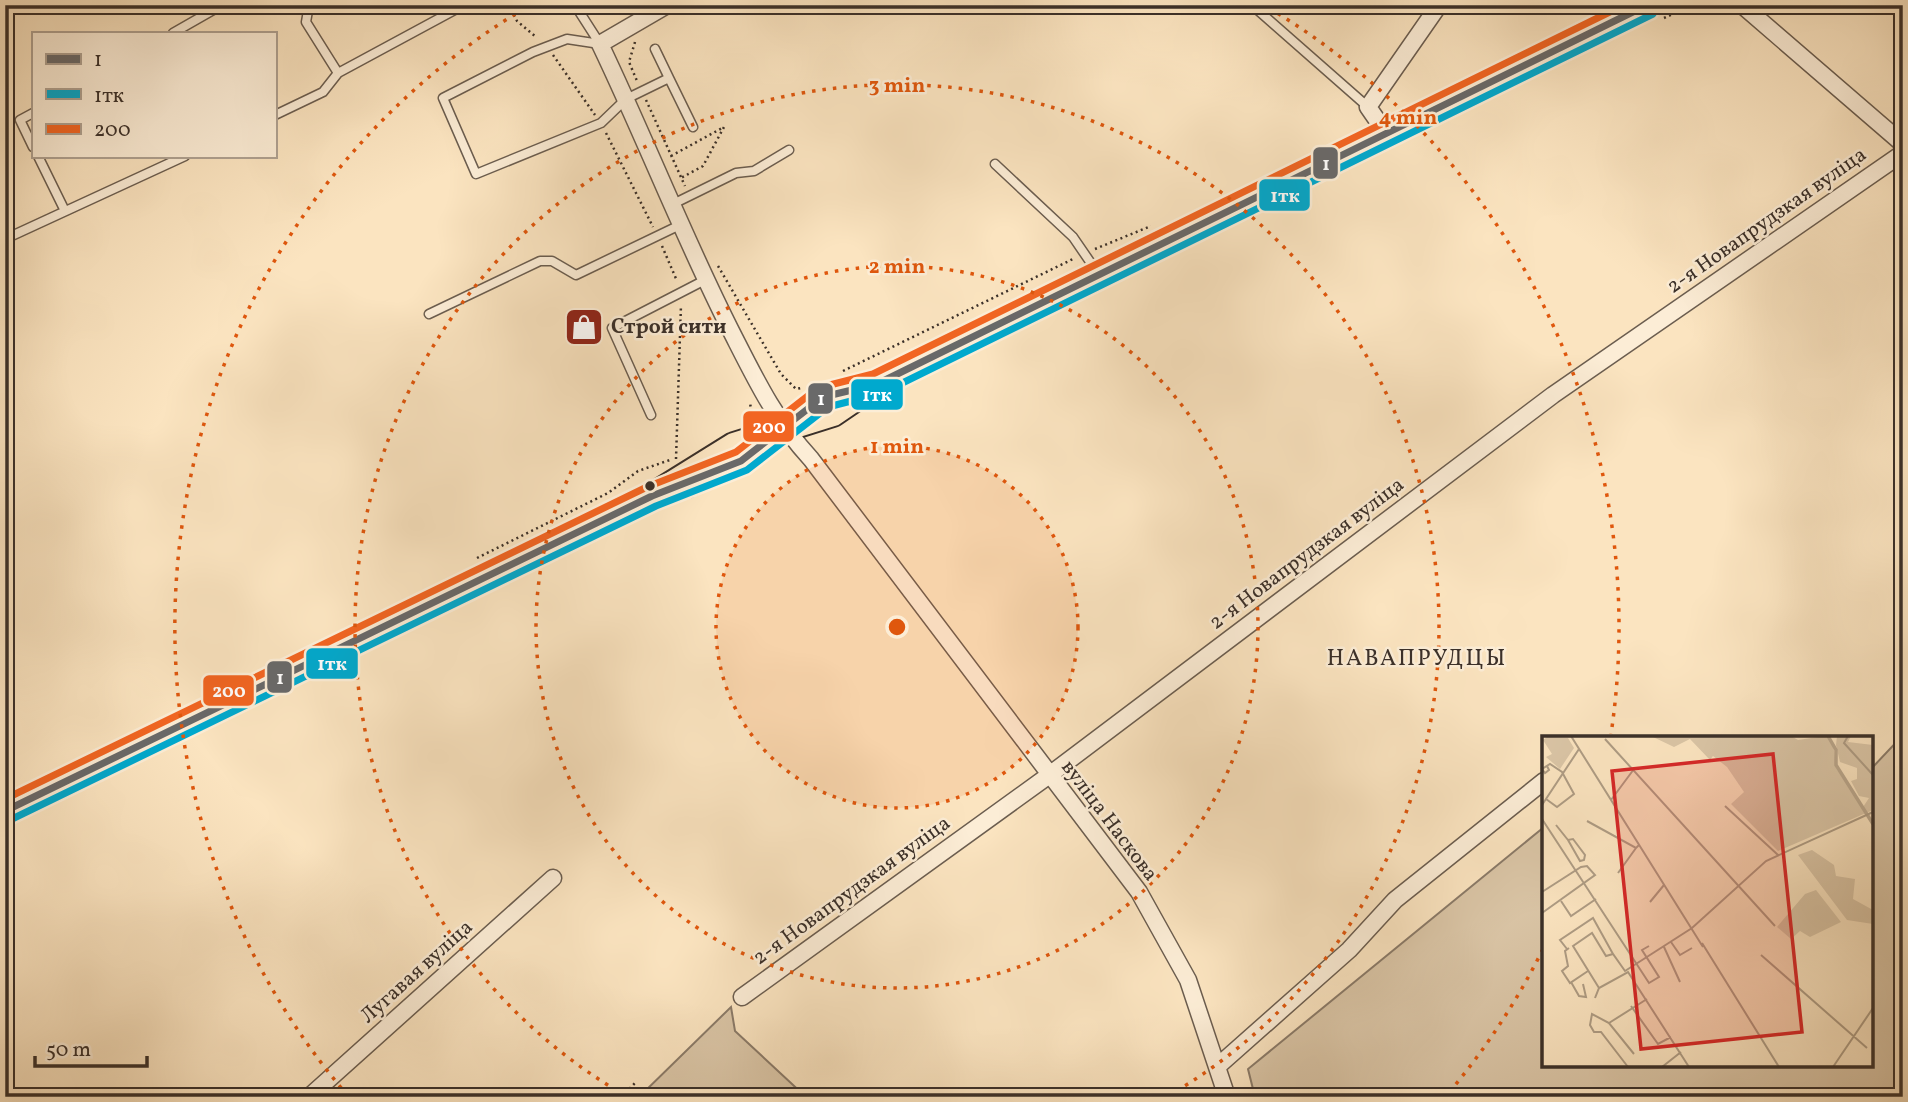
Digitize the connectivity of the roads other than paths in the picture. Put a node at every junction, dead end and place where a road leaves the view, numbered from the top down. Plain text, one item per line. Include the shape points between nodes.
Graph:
1 (222, 5) edge
2 (309, 5) edge
3 (464, 5) edge
4 (575, 5) edge
5 (667, 5) edge
6 (1252, 5) edge
7 (1439, 5) edge
8 (1742, 5) edge
9 (1655, 12) edge
10 (175, 32) edge
11 (600, 44) junction
12 (655, 49) dead end
13 (338, 73) junction
14 (669, 78) junction
15 (626, 99) junction
16 (1368, 107) junction
17 (32, 114) edge
18 (276, 115) edge
19 (693, 127) dead end
20 (1386, 133) junction
21 (1903, 144) edge
22 (32, 145) edge
23 (789, 150) dead end
24 (1903, 153) edge
25 (38, 158) edge
26 (181, 158) edge
27 (995, 164) dead end
28 (673, 204) junction
29 (65, 211) junction
30 (680, 225) junction
31 (5, 239) edge
32 (1098, 274) junction
33 (705, 280) junction
34 (429, 314) dead end
35 (877, 384) junction
36 (651, 415) dead end
37 (783, 429) junction
38 (1048, 776) junction
39 (1542, 783) edge
40 (5, 811) edge
41 (554, 878) dead end
42 (742, 997) dead end
43 (1218, 1066) junction
44 (309, 1097) edge
45 (1227, 1097) edge

1 - 10 lane
2 - 13 lane via 306,22
3 - 13 lane
4 - 11 lane
5 - 11 street
6 - 16 lane
7 - 16 street
8 - 21 street
9 - 20 main road
11 - 15 street, вуліца Наскова
11 - 15 lane via 567,39 443,98 476,174 601,123
12 - 14 lane
13 - 18 lane via 323,93
14 - 15 lane
14 - 19 lane
15 - 28 street, вуліца Наскова
16 - 20 street
17 - 22 lane via 20,120
20 - 32 main road
23 - 28 lane via 754,171 736,173
24 - 38 street, 2-я Новапрудзкая вуліца via 1553,395
25 - 29 lane
26 - 29 lane
27 - 32 lane via 1073,237
28 - 30 street, вуліца Наскова
29 - 31 lane
30 - 33 street, вуліца Наскова
30 - 34 lane via 576,275 552,261 540,261
32 - 35 main road
33 - 36 lane via 612,328
33 - 37 street, вуліца Наскова
35 - 37 main road via 833,414
35 - 37 main road via 823,397
37 - 38 street, вуліца Наскова via 811,459
37 - 40 main road via 741,461 652,496
38 - 42 street, 2-я Новапрудзкая вуліца
38 - 43 street, вуліца Наскова via 1139,892 1188,980
39 - 43 street via 1395,900 1349,950
41 - 44 street, Лугавая вуліца
43 - 45 street, вуліца Наскова

